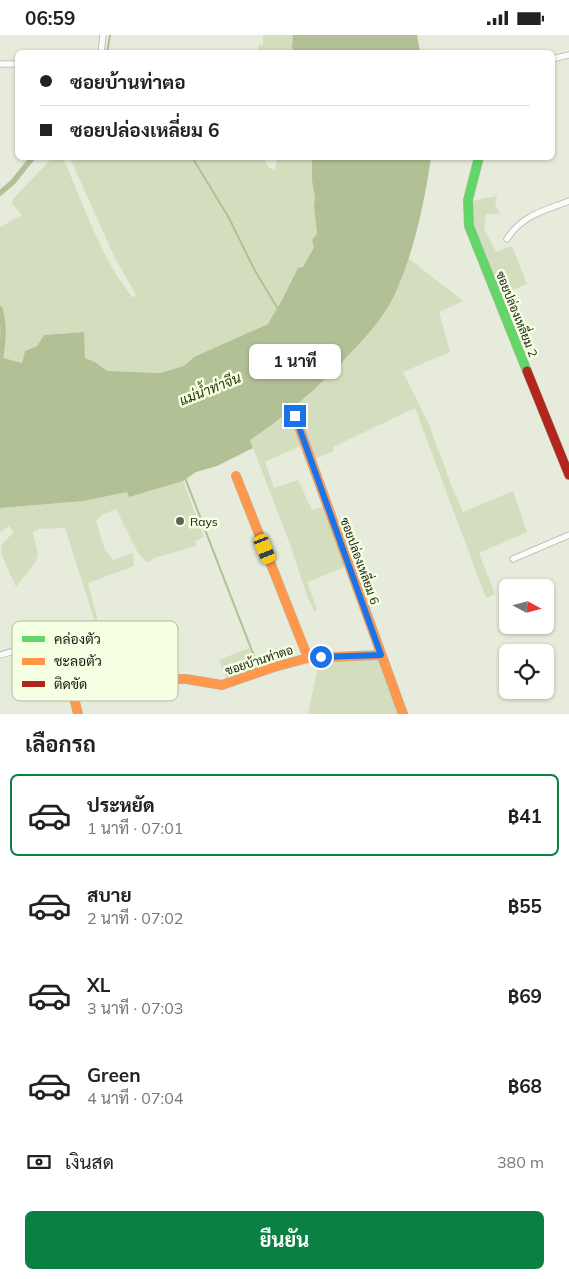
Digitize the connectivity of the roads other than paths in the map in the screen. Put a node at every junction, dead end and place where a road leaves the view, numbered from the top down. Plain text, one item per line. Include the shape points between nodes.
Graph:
1 (103, 35) edge
2 (101, 50) edge
3 (569, 55) edge
4 (555, 58) edge
5 (0, 64) edge
6 (15, 64) edge
7 (477, 160) edge
8 (569, 201) edge
9 (507, 239) dead end
10 (295, 416) dead end
11 (569, 475) edge
12 (236, 476) dead end
13 (569, 535) edge
14 (513, 559) dead end
15 (12, 651) edge
16 (0, 655) edge
17 (381, 655) junction
18 (308, 658) junction
19 (178, 679) edge
20 (75, 701) edge
21 (78, 714) edge
22 (403, 714) edge

1 - 2 street
3 - 4 street
5 - 6 street
7 - 11 street, ซอยปล่องเหลี่ยม 2 via 468,198 469,226
8 - 9 street via 526,218
10 - 17 street, ซอยปล่องเหลี่ยม 6
12 - 18 street
13 - 14 street
15 - 16 street
17 - 18 street, ซอยบ้านท่าตอ
17 - 22 street, ซอยปล่องเหลี่ยม 6
18 - 19 street, ซอยบ้านท่าตอ via 222,685
20 - 21 street

